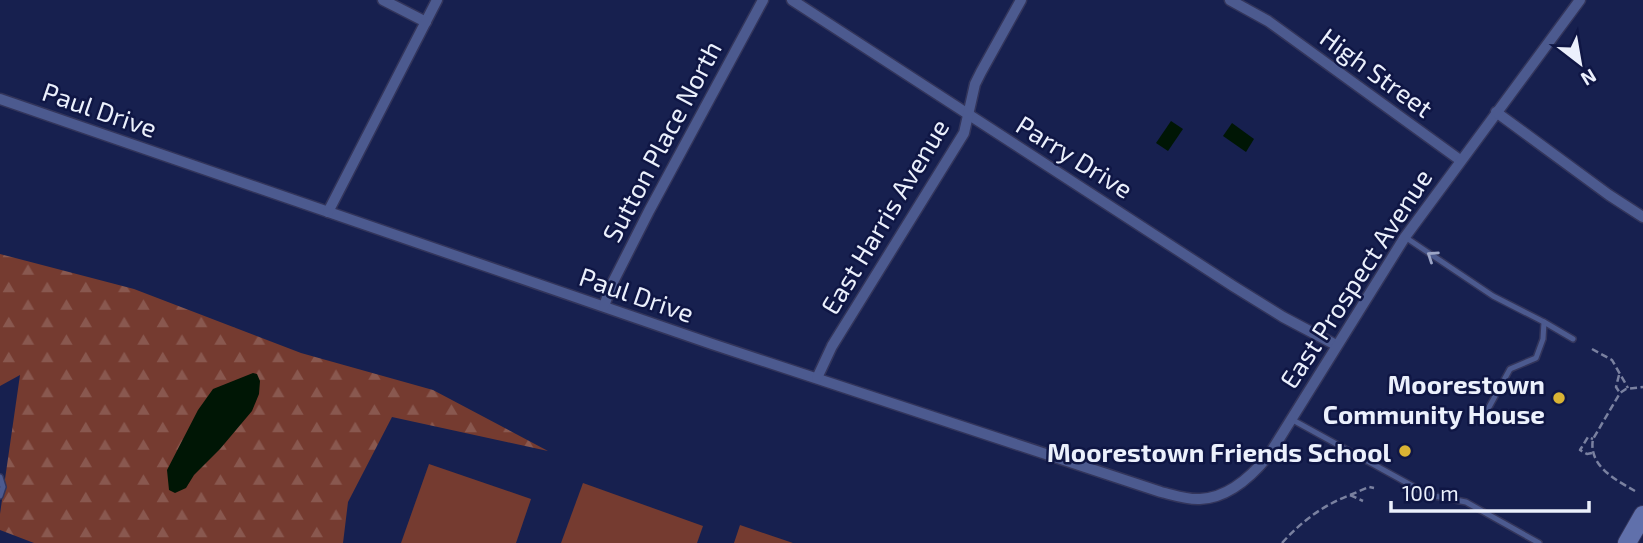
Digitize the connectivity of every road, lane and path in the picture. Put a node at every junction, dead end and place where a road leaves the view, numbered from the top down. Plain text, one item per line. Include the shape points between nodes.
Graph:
1 (383, 0) edge
2 (437, 0) edge
3 (763, 0) edge
4 (792, 0) edge
5 (1021, 0) edge
6 (1230, 0) edge
7 (1580, 0) edge
8 (426, 23) junction
9 (0, 99) edge
10 (1496, 112) junction
11 (969, 116) junction
12 (1460, 160) junction
13 (328, 212) junction
14 (1643, 217) edge
15 (1405, 237) junction
16 (604, 306) junction
17 (1544, 322) junction
18 (1573, 339) dead end
19 (1336, 345) junction
20 (1592, 349) dead end
21 (1619, 375) junction
22 (817, 378) junction
23 (1643, 387) edge
24 (1628, 389) junction
25 (1620, 393) junction
26 (1488, 409) dead end
27 (1291, 419) junction
28 (1593, 439) junction
29 (1592, 453) junction
30 (1256, 470) joint
31 (0, 477) edge
32 (1374, 488) dead end
33 (1635, 491) dead end
34 (1350, 495) junction
35 (0, 496) edge
36 (1363, 501) dead end
37 (1282, 543) edge
38 (1539, 543) edge

1 - 8 street
2 - 8 street
3 - 16 street, Sutton Place North via 649,211
4 - 11 street, Parry Drive
5 - 11 street, East Harris Avenue via 975,84
6 - 12 street, High Street via 1268,21
7 - 10 street, East Prospect Avenue
8 - 13 street
9 - 13 street, Paul Drive
10 - 12 street, East Prospect Avenue
10 - 14 street
11 - 19 street, Parry Drive via 1270,309
11 - 22 street, East Harris Avenue via 964,133 832,346
12 - 15 street, East Prospect Avenue
13 - 16 street, Paul Drive
17 -> 15 lane via 1493,296
15 - 19 street, East Prospect Avenue
16 - 22 street, Paul Drive
17 - 18 lane
17 - 26 lane via 1536,358 1510,369
19 - 27 street, East Prospect Avenue
20 - 21 path via 1612,360
21 - 24 path
21 - 25 path via 1616,387
22 - 30 street, Paul Drive via 1188,498 1222,494
23 - 24 path
24 - 25 path
25 - 28 path
27 - 30 street, East Prospect Avenue
27 - 38 lane via 1429,495 1466,502
28 - 29 path
28 - 29 path via 1588,437 1580,450
29 - 33 path via 1608,474
31 - 35 lane
32 - 34 path
34 - 36 path
34 - 37 path via 1317,511

